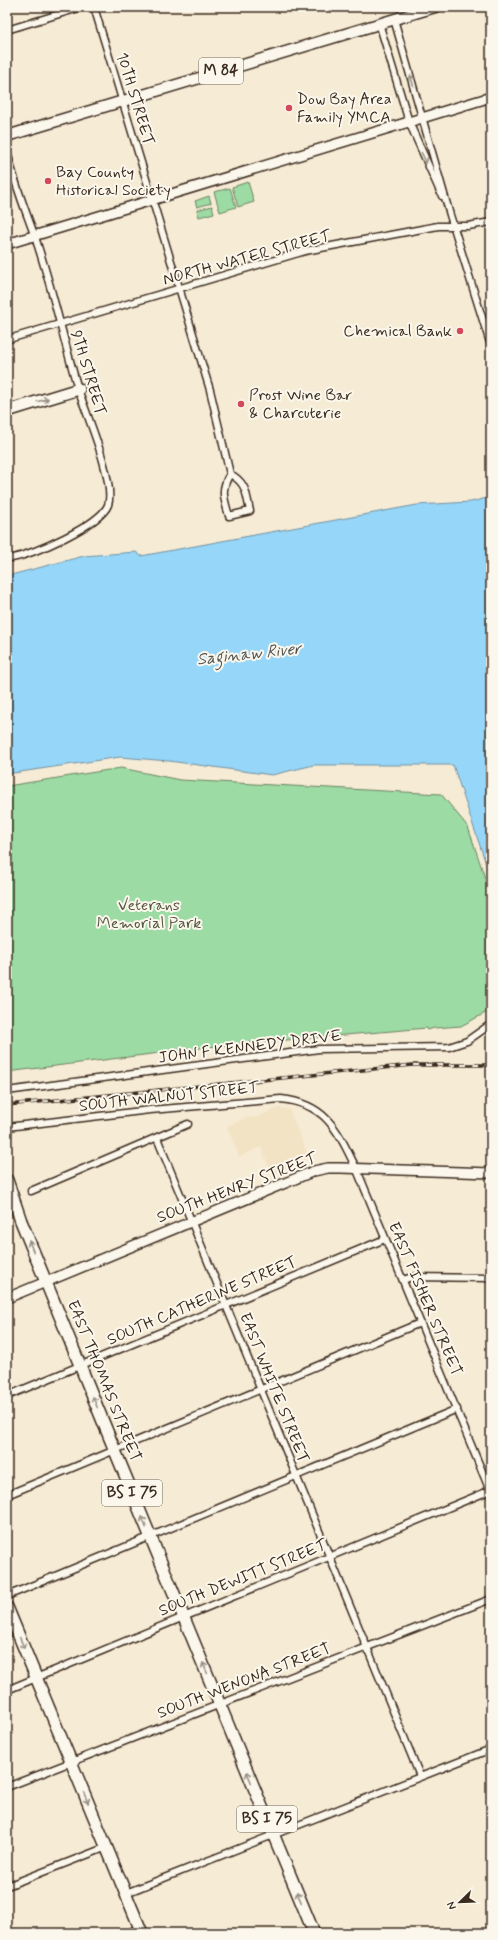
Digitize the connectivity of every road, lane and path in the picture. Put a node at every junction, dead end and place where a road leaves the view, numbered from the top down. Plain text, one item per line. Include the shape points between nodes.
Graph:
1 (82, 7) edge
2 (94, 7) edge
3 (435, 7) edge
4 (394, 19) junction
5 (379, 23) junction
6 (7, 30) edge
7 (491, 97) edge
8 (122, 101) junction
9 (423, 118) junction
10 (409, 122) junction
11 (7, 136) edge
12 (7, 150) edge
13 (153, 200) junction
14 (450, 215) junction
15 (491, 222) edge
16 (454, 226) junction
17 (34, 236) junction
18 (7, 244) edge
19 (179, 290) junction
20 (60, 324) junction
21 (9, 339) dead end
22 (491, 346) edge
23 (79, 389) junction
24 (7, 412) edge
25 (230, 474) junction
26 (12, 558) dead end
27 (491, 1024) edge
28 (7, 1090) edge
29 (328, 1119) joint
30 (188, 1124) dead end
31 (7, 1127) edge
32 (157, 1138) junction
33 (357, 1170) junction
34 (491, 1173) edge
35 (7, 1180) edge
36 (31, 1190) dead end
37 (192, 1222) junction
38 (386, 1239) junction
39 (491, 1278) edge
40 (403, 1280) junction
41 (46, 1282) junction
42 (7, 1298) edge
43 (226, 1306) junction
44 (420, 1323) junction
45 (80, 1366) junction
46 (261, 1390) junction
47 (7, 1396) edge
48 (457, 1410) junction
49 (115, 1451) junction
50 (296, 1476) junction
51 (491, 1491) edge
52 (7, 1495) edge
53 (150, 1537) junction
54 (330, 1557) junction
55 (7, 1596) edge
56 (491, 1599) edge
57 (7, 1607) edge
58 (183, 1617) junction
59 (367, 1647) junction
60 (36, 1678) junction
61 (7, 1690) edge
62 (220, 1704) junction
63 (491, 1749) edge
64 (71, 1762) junction
65 (420, 1776) junction
66 (7, 1787) edge
67 (273, 1834) junction
68 (107, 1847) junction
69 (7, 1886) edge
70 (126, 1893) junction
71 (141, 1931) edge
72 (128, 1933) edge
73 (314, 1933) edge

1 - 6 street
2 - 8 street, 10TH STREET
3 - 4 main road, M 84
4 - 5 main road, M 84
9 -> 4 street
5 - 8 main road, M 84
5 - 10 street
7 - 9 street
8 - 11 main road, M 84
8 - 13 street, 10TH STREET
9 - 10 street
9 - 14 street
10 - 13 street
10 -> 14 street
12 - 17 street, 9TH STREET
13 - 17 street
13 - 19 street, 10TH STREET
14 - 16 street
15 - 16 street, NORTH WATER STREET
16 - 19 street, NORTH WATER STREET via 438,226 305,251
16 - 22 street
17 - 18 street
17 - 20 street, 9TH STREET
19 - 20 street, NORTH WATER STREET
19 - 25 street, 10TH STREET via 210,390
20 - 21 street, NORTH WATER STREET
20 - 23 street, 9TH STREET
24 -> 23 highway
23 - 26 street, 9TH STREET via 110,486 108,505 100,516 81,529 40,550
25 - 25 street via 224,482 223,492 229,516 250,511 244,486 239,479
27 - 28 street, JOHN F KENNEDY DRIVE via 466,1041 449,1047 319,1049
29 - 31 street, SOUTH WALNUT STREET via 309,1105 281,1099 150,1110
29 - 33 street, EAST FISHER STREET via 340,1135
30 - 32 street
32 - 36 street
32 - 37 street, EAST WHITE STREET
33 - 34 street, SOUTH HENRY STREET
33 - 37 street, SOUTH HENRY STREET via 328,1168 314,1171
33 - 38 street, EAST FISHER STREET
41 -> 35 highway, EAST THOMAS STREET / BS I 75
37 - 41 street, SOUTH HENRY STREET
37 - 43 street, EAST WHITE STREET
38 - 40 street, EAST FISHER STREET
38 - 43 street, SOUTH CATHERINE STREET
39 - 40 street via 412,1277
40 - 44 street, EAST FISHER STREET
41 - 42 street, SOUTH HENRY STREET
41 - 45 highway, EAST THOMAS STREET / BS I 75
43 - 45 street, SOUTH CATHERINE STREET
43 - 46 street, EAST WHITE STREET
44 - 46 street
44 - 48 street, EAST FISHER STREET
45 - 47 street, SOUTH CATHERINE STREET
49 -> 45 highway, EAST THOMAS STREET / BS I 75
46 - 49 street
46 - 50 street, EAST WHITE STREET
48 - 50 street
48 - 51 street, EAST FISHER STREET
49 - 52 street
53 -> 49 highway, EAST THOMAS STREET / BS I 75
50 - 53 street
50 - 54 street, EAST WHITE STREET
51 - 54 street, SOUTH DEWITT STREET
53 - 55 street
53 - 58 highway, EAST THOMAS STREET / BS I 75
54 - 58 street, SOUTH DEWITT STREET
54 - 59 street, EAST WHITE STREET
56 - 59 street, SOUTH WENONA STREET
57 -> 60 highway
58 - 60 street, SOUTH DEWITT STREET
62 -> 58 highway, EAST THOMAS STREET / BS I 75
59 - 62 street, SOUTH WENONA STREET
59 - 65 street, EAST WHITE STREET
60 - 61 street, SOUTH DEWITT STREET
60 - 64 highway
62 - 64 street, SOUTH WENONA STREET
67 -> 62 highway, BS I 75
63 - 65 street
64 - 66 street, SOUTH WENONA STREET
64 -> 68 highway
65 - 67 street
67 - 70 street
73 -> 67 highway, BS I 75
68 - 69 street
68 - 70 highway
70 - 71 highway
71 - 72 street

